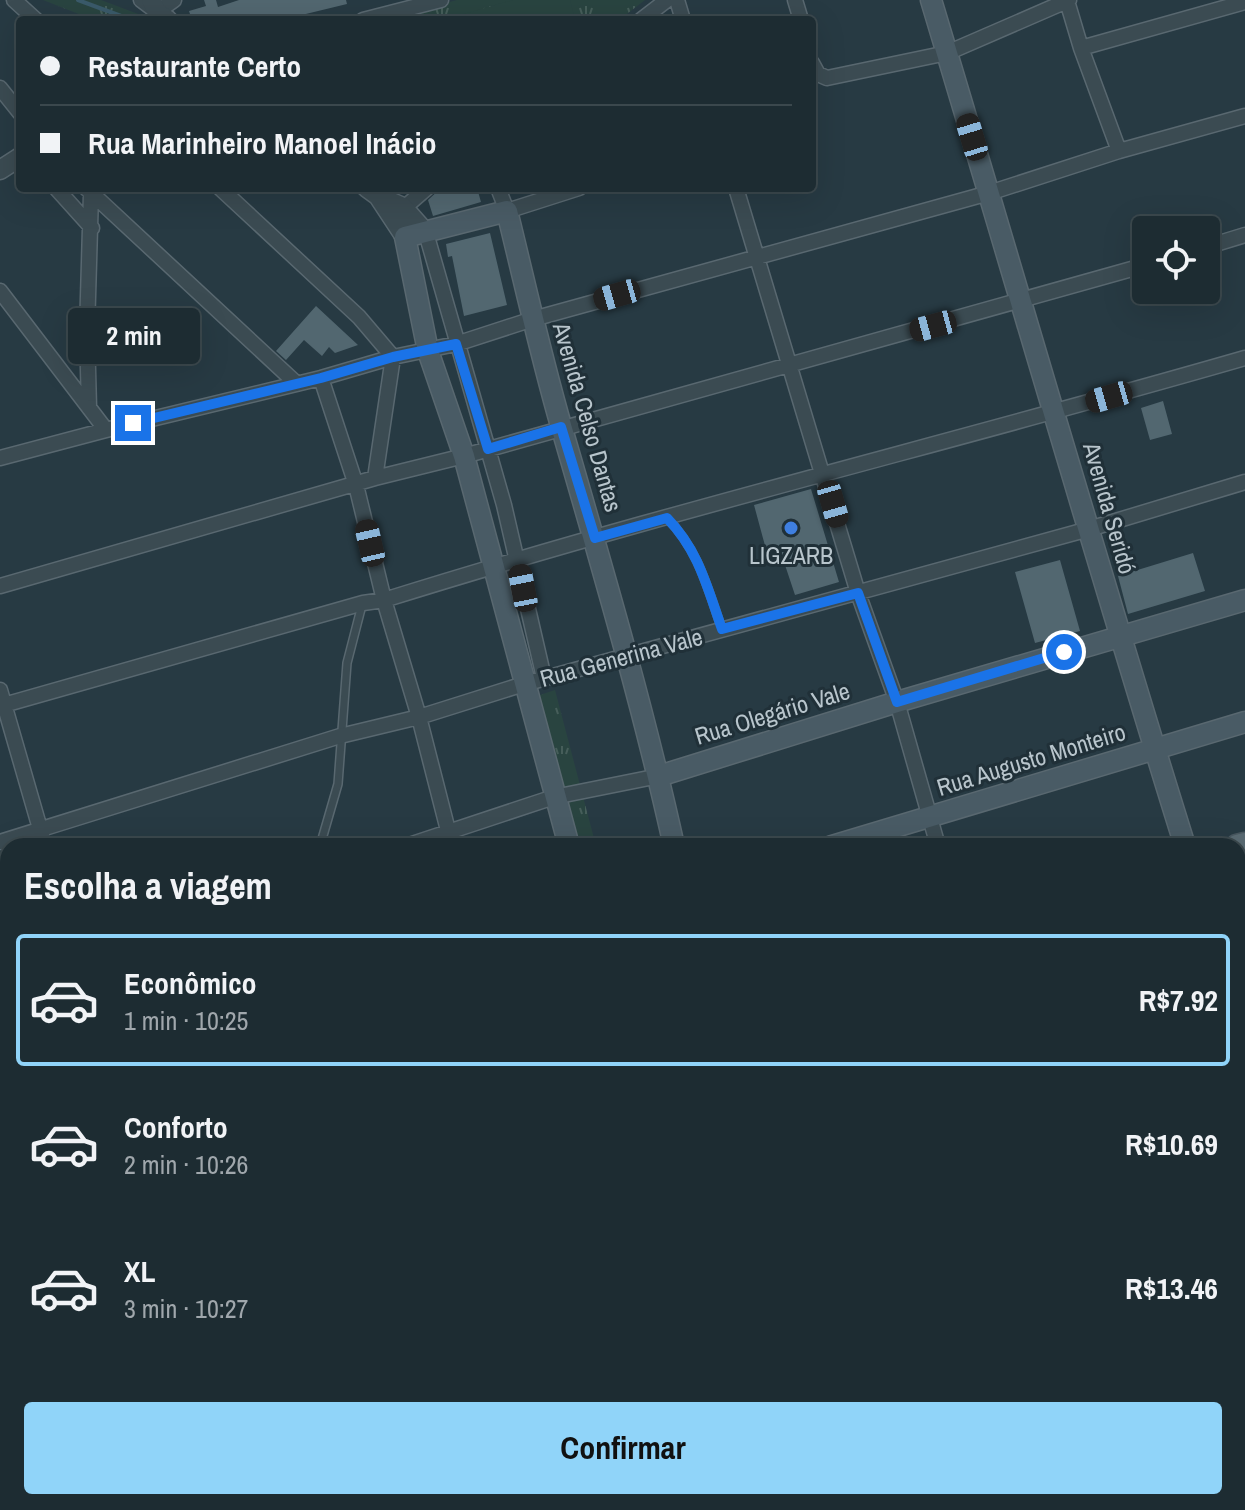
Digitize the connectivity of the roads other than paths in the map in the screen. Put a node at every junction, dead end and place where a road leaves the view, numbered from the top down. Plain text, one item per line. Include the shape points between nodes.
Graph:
1 (14, 0) edge
2 (141, 0) edge
3 (174, 0) edge
4 (441, 0) edge
5 (667, 0) edge
6 (931, 0) edge
7 (1068, 0) edge
8 (1245, 2) edge
9 (159, 11) edge
10 (32, 16) edge
11 (379, 16) edge
12 (646, 16) edge
13 (1081, 48) junction
14 (947, 53) junction
15 (816, 69) edge
16 (0, 88) edge
17 (16, 108) edge
18 (1245, 116) edge
19 (1119, 151) junction
20 (60, 192) edge
21 (89, 192) edge
22 (90, 192) edge
23 (224, 192) edge
24 (372, 192) edge
25 (422, 192) edge
26 (500, 192) edge
27 (566, 192) edge
28 (737, 192) edge
29 (989, 193) junction
30 (507, 211) junction
31 (398, 213) junction
32 (92, 228) junction
33 (426, 233) junction
34 (1245, 235) edge
35 (405, 237) junction
36 (1220, 243) edge
37 (757, 256) junction
38 (1132, 269) edge
39 (442, 283) junction
40 (416, 289) junction
41 (0, 291) edge
42 (1019, 302) junction
43 (533, 319) junction
44 (456, 344) junction
45 (428, 351) junction
46 (393, 357) junction
47 (1245, 358) edge
48 (789, 365) junction
49 (321, 378) junction
50 (297, 384) junction
51 (472, 398) junction
52 (447, 407) junction
53 (89, 408) junction
54 (1055, 413) junction
55 (561, 427) junction
56 (106, 430) junction
57 (488, 449) junction
58 (464, 456) junction
59 (0, 458) edge
60 (825, 474) junction
61 (375, 478) junction
62 (1245, 482) edge
63 (356, 485) junction
64 (504, 505) junction
65 (479, 510) junction
66 (667, 518) junction
67 (1089, 529) junction
68 (595, 538) junction
69 (517, 559) junction
70 (493, 566) junction
71 (0, 586) edge
72 (858, 593) junction
73 (384, 600) junction
74 (1245, 600) edge
75 (363, 603) junction
76 (519, 620) junction
77 (722, 629) junction
78 (1120, 635) junction
79 (625, 656) junction
80 (534, 681) junction
81 (0, 690) edge
82 (897, 702) junction
83 (2, 706) edge
84 (419, 717) junction
85 (1245, 722) edge
86 (340, 736) junction
87 (1154, 748) junction
88 (659, 776) junction
89 (554, 797) junction
90 (931, 816) junction
91 (40, 831) junction
92 (15, 838) edge
93 (42, 838) edge
94 (322, 838) edge
95 (449, 838) edge
96 (455, 838) edge
97 (567, 838) edge
98 (672, 838) edge
99 (858, 838) edge
100 (936, 838) edge
101 (1182, 838) edge

1 - 10 street
2 - 9 street
3 - 9 street
4 - 11 street
5 - 12 street
6 - 14 main road, Avenida Seridó
7 - 13 street
7 - 14 street
8 - 13 street
13 - 19 street
14 - 15 street via 827,78
14 - 29 main road, Avenida Seridó
16 - 17 street
18 - 19 street
19 - 29 street
20 - 32 street
21 - 32 street
22 - 50 street
23 - 46 street via 359,317
24 - 31 street
25 - 31 street
26 - 30 street, Avenida Celso Dantas
27 - 30 street
28 - 37 street
29 - 37 street
29 - 42 main road, Avenida Seridó
30 - 33 main road
30 - 43 main road, Avenida Celso Dantas
31 - 33 street
31 - 35 street
32 - 53 street
33 - 35 main road
33 - 39 street
34 - 36 street
35 - 40 main road
37 - 43 street
37 - 48 street
38 - 42 street
39 - 40 street
39 - 44 street
40 - 45 main road
41 - 53 street
42 - 48 street
42 - 54 main road, Avenida Seridó
43 - 44 street
43 - 55 main road, Avenida Celso Dantas
44 - 45 street
44 - 51 street
45 - 46 street
45 - 52 main road
46 - 49 street
46 - 61 street
47 - 54 street
48 - 55 street
48 - 60 street
49 - 50 street
49 - 63 street
50 - 56 street
51 - 52 street
51 - 57 street
52 - 58 main road
53 - 56 street
54 - 60 street
54 - 67 main road, Avenida Seridó
55 - 57 street
55 - 68 main road, Avenida Celso Dantas
56 - 59 street
57 - 58 street
57 - 64 street
58 - 61 street
58 - 65 main road
60 - 66 street
60 - 72 street
61 - 63 street
62 - 67 street, Rua Generina Vale
63 - 71 street
63 - 73 street
64 - 65 street
64 - 69 street
65 - 70 main road
66 - 68 street
66 - 77 lane via 697,557
67 - 72 street, Rua Generina Vale
67 - 78 main road, Avenida Seridó
68 - 69 street
68 - 79 main road, Avenida Celso Dantas
69 - 70 street
69 - 76 street
70 - 73 street
70 - 76 main road
72 - 77 street, Rua Generina Vale
72 - 82 street
73 - 75 street
73 - 84 street
74 - 78 main road, Rua Olegário Vale
75 - 83 street
75 - 86 lane via 347,663
76 - 80 main road
77 - 79 street, Rua Generina Vale
78 - 82 main road, Rua Olegário Vale
78 - 87 main road, Avenida Seridó
79 - 80 street, Rua Generina Vale
79 - 88 main road, Avenida Celso Dantas
80 - 84 street, Rua Generina Vale
80 - 89 main road
81 - 83 street
82 - 88 main road, Rua Olegário Vale
82 - 90 street
83 - 91 street
84 - 86 street, Rua Generina Vale
84 - 95 street
85 - 87 main road, Rua Augusto Monteiro
86 - 91 street, Rua Generina Vale
86 - 94 lane via 338,784
87 - 90 main road, Rua Augusto Monteiro
87 - 101 main road, Avenida Seridó
88 - 89 street, Rua Olegário Vale
88 - 98 main road, Avenida Celso Dantas
89 - 96 street, Rua Olegário Vale
89 - 97 main road
90 - 99 main road, Rua Augusto Monteiro
90 - 100 street
91 - 92 street, Rua Generina Vale
91 - 93 street

